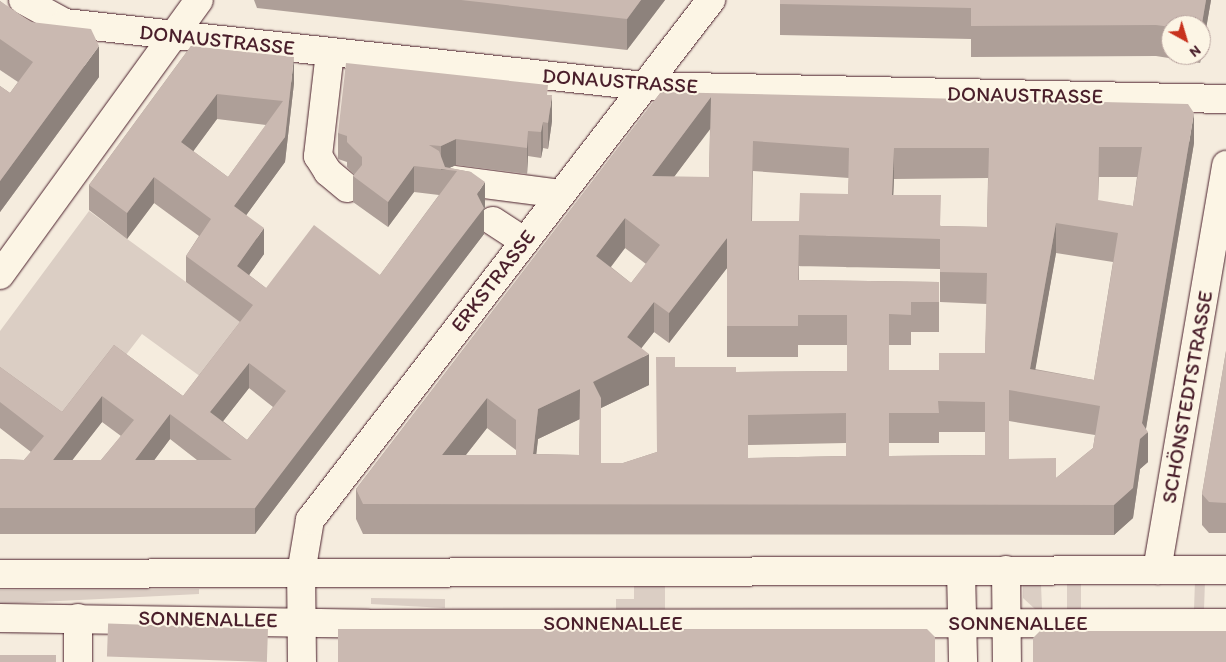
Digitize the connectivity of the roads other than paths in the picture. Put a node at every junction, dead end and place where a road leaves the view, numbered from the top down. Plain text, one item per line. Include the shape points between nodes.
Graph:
1 (23, 0) edge
2 (199, 0) edge
3 (711, 0) edge
4 (174, 35) junction
5 (330, 52) junction
6 (644, 86) junction
7 (1226, 99) edge
8 (1226, 166) edge
9 (454, 180) edge
10 (347, 188) dead end
11 (560, 194) junction
12 (493, 221) dead end
13 (524, 241) junction
14 (0, 274) edge
15 (961, 570) junction
16 (1006, 570) junction
17 (1157, 570) junction
18 (1226, 570) edge
19 (301, 573) junction
20 (0, 574) edge
21 (0, 618) edge
22 (78, 618) junction
23 (302, 621) junction
24 (962, 623) junction
25 (1006, 623) junction
26 (1226, 623) edge
27 (78, 662) edge
28 (302, 662) edge
29 (963, 662) edge
30 (1006, 662) edge

1 - 4 street, DONAUSTRASSE via 65,23
2 - 4 street
3 - 6 street, ERKSTRASSE
4 - 5 street, DONAUSTRASSE
4 - 14 street
5 - 6 street, DONAUSTRASSE
5 - 10 street via 318,156 328,172
6 - 7 street, DONAUSTRASSE
6 - 11 street, ERKSTRASSE
8 - 17 street, SCHÖNSTEDTSTRASSE
9 - 11 street
11 - 13 street, ERKSTRASSE
12 - 13 street
13 - 19 street, ERKSTRASSE via 310,520
15 - 16 street, SONNENALLEE
15 - 19 street, SONNENALLEE
15 - 24 street
16 - 17 street, SONNENALLEE
16 - 25 street
17 - 18 street, SONNENALLEE
19 - 20 street, SONNENALLEE
19 - 23 street, ERKSTRASSE
21 - 22 street, SONNENALLEE
22 - 23 street, SONNENALLEE
22 - 27 street
23 - 24 street, SONNENALLEE
23 - 28 street, ERKSTRASSE
24 - 25 street, SONNENALLEE
24 - 29 street
25 - 26 street, SONNENALLEE
25 - 30 street

